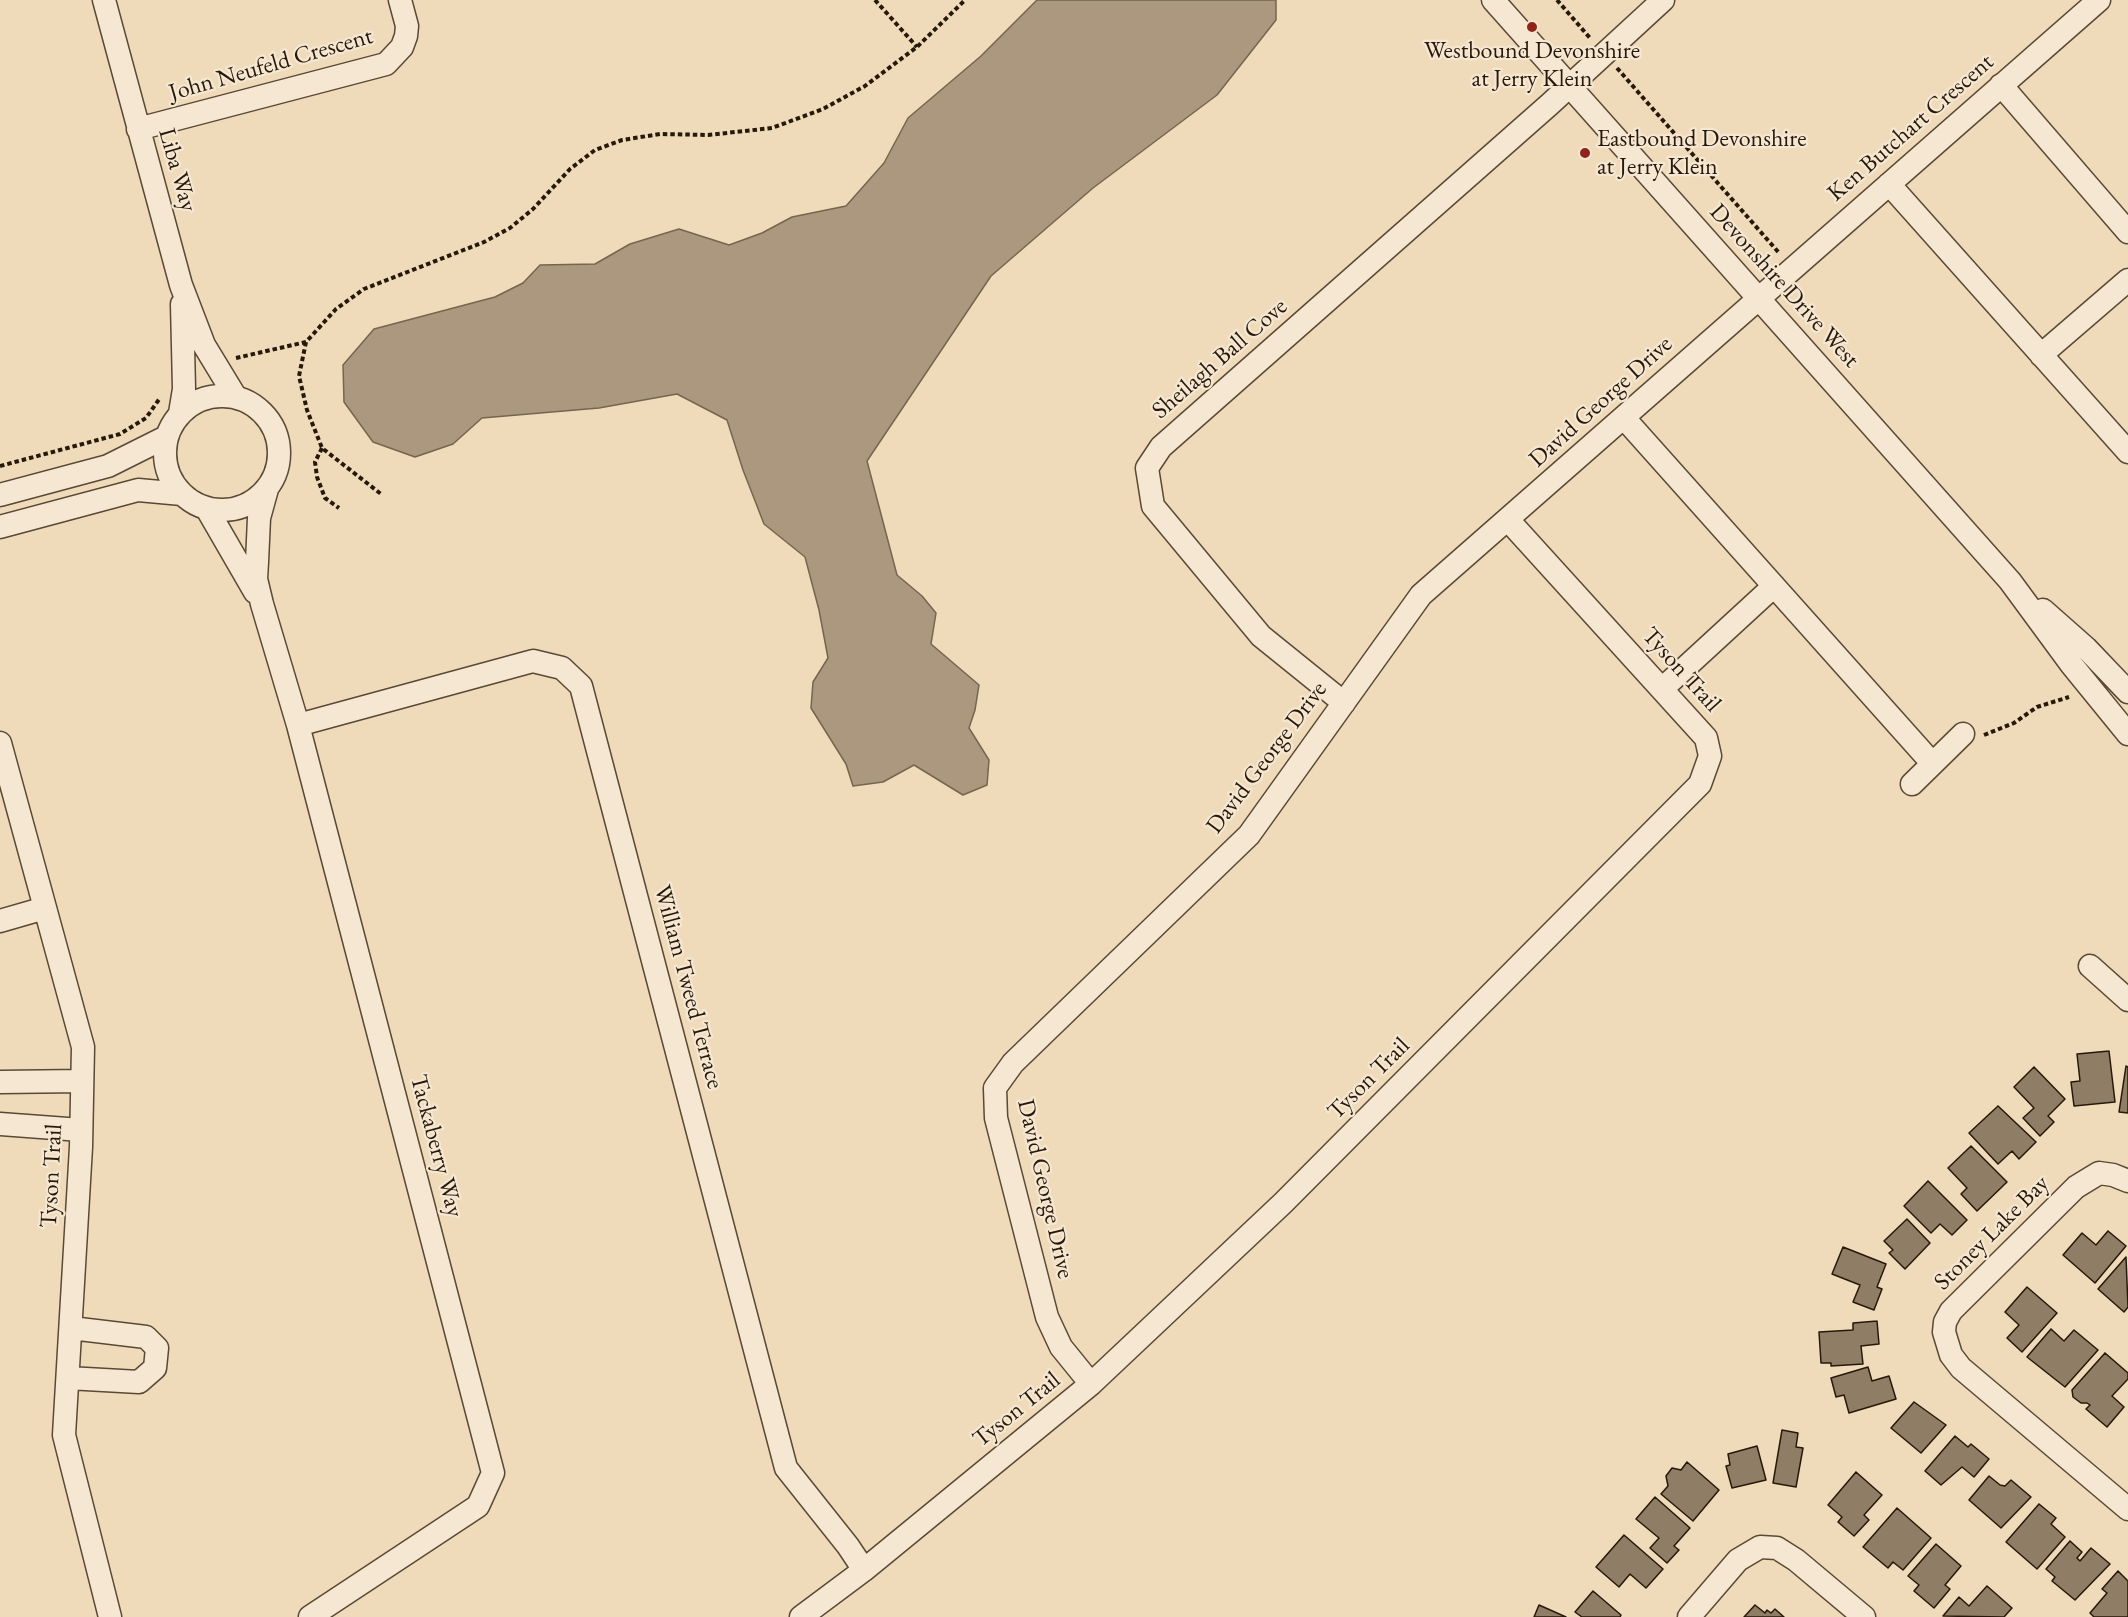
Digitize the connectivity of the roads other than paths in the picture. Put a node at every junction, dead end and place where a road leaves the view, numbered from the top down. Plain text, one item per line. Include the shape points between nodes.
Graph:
1 (104, 0) edge
2 (399, 0) edge
3 (1493, 0) edge
4 (1663, 0) edge
5 (2098, 0) edge
6 (2001, 85) junction
7 (1569, 86) junction
8 (138, 129) junction
9 (1889, 184) junction
10 (2128, 232) edge
11 (2128, 280) edge
12 (181, 285) junction
13 (1759, 298) junction
14 (2041, 355) junction
15 (235, 396) junction
16 (180, 413) junction
17 (1624, 418) junction
18 (166, 437) junction
19 (2128, 452) edge
20 (267, 489) junction
21 (182, 494) junction
22 (0, 495) edge
23 (207, 508) junction
24 (1509, 521) junction
25 (0, 526) edge
26 (2010, 581) junction
27 (1774, 586) junction
28 (262, 604) junction
29 (1662, 689) junction
30 (2128, 692) edge
31 (1344, 703) junction
32 (298, 725) junction
33 (1963, 734) road end
34 (2128, 734) edge
35 (0, 743) edge
36 (1932, 763) junction
37 (1912, 784) dead end
38 (45, 908) junction
39 (0, 921) edge
40 (2090, 966) dead end
41 (2128, 1000) edge
42 (82, 1081) junction
43 (0, 1082) edge
44 (0, 1124) edge
45 (81, 1130) junction
46 (2128, 1181) edge
47 (71, 1328) junction
48 (68, 1378) junction
49 (1091, 1384) junction
50 (2128, 1509) edge
51 (864, 1570) junction
52 (110, 1617) edge
53 (310, 1617) edge
54 (801, 1617) edge
55 (1689, 1617) edge
56 (1864, 1617) edge

1 - 8 street, Liba Way
2 - 8 street, John Neufeld Crescent via 406,36 402,47 386,64
3 - 7 street, Devonshire Drive West
4 - 7 street, Sheilagh Ball Cove
5 - 6 street, Ken Butchart Crescent
6 - 9 street, Ken Butchart Crescent
6 - 10 street
7 - 13 street, Devonshire Drive West
7 - 31 street, Sheilagh Ball Cove via 1161,447 1147,468 1153,506 1261,636
8 - 12 street, Liba Way
9 - 13 street, Ken Butchart Crescent
9 - 14 street
11 - 14 street
12 - 15 street, Liba Way via 204,345
12 - 16 street, Liba Way via 184,372
13 - 17 street, David George Drive
13 - 26 street, Devonshire Drive West
14 - 19 street
15 - 16 street via 205,397
15 - 20 street via 261,410 277,434 279,463
16 - 18 street
17 - 24 street, David George Drive
17 - 27 street
18 - 21 street via 166,468
18 - 22 street via 108,466
20 - 23 street via 240,508
20 - 28 street via 259,518 257,551 256,579
21 - 23 street
21 - 25 street via 138,490
23 - 28 street
24 - 29 street, Tyson Trail
24 - 31 street, David George Drive via 1421,595
26 - 30 street, Devonshire Drive West via 2086,648
26 - 34 street, Devonshire Drive West
27 - 29 street
27 - 36 street
28 - 32 street, Tackaberry Way
29 - 49 street, Tyson Trail via 1706,738 1710,756 1700,784 1283,1203
31 - 49 street, David George Drive via 1249,835 1013,1063 995,1088 996,1118 1047,1317 1061,1347
32 - 51 street, William Tweed Terrace via 533,661 562,668 581,686 786,1468
32 - 53 street, Tackaberry Way via 493,1473 478,1506
33 - 36 street
35 - 38 street, Tyson Trail
36 - 37 street
38 - 39 street
38 - 42 street, Tyson Trail via 83,1047
40 - 41 street
42 - 43 street
42 - 45 street, Tyson Trail
44 - 45 street
45 - 47 street, Tyson Trail
46 - 50 street, Stoney Lake Bay via 2099,1173 2076,1187 1951,1311 1944,1332 1951,1356 1961,1368
47 - 48 street, Tyson Trail
47 - 48 street via 146,1337 156,1348 155,1368 139,1382
48 - 52 street, Tyson Trail via 64,1435
49 - 51 street, Tyson Trail
51 - 54 street, Tyson Trail
55 - 56 street via 1738,1560 1760,1547 1777,1548 1796,1560

